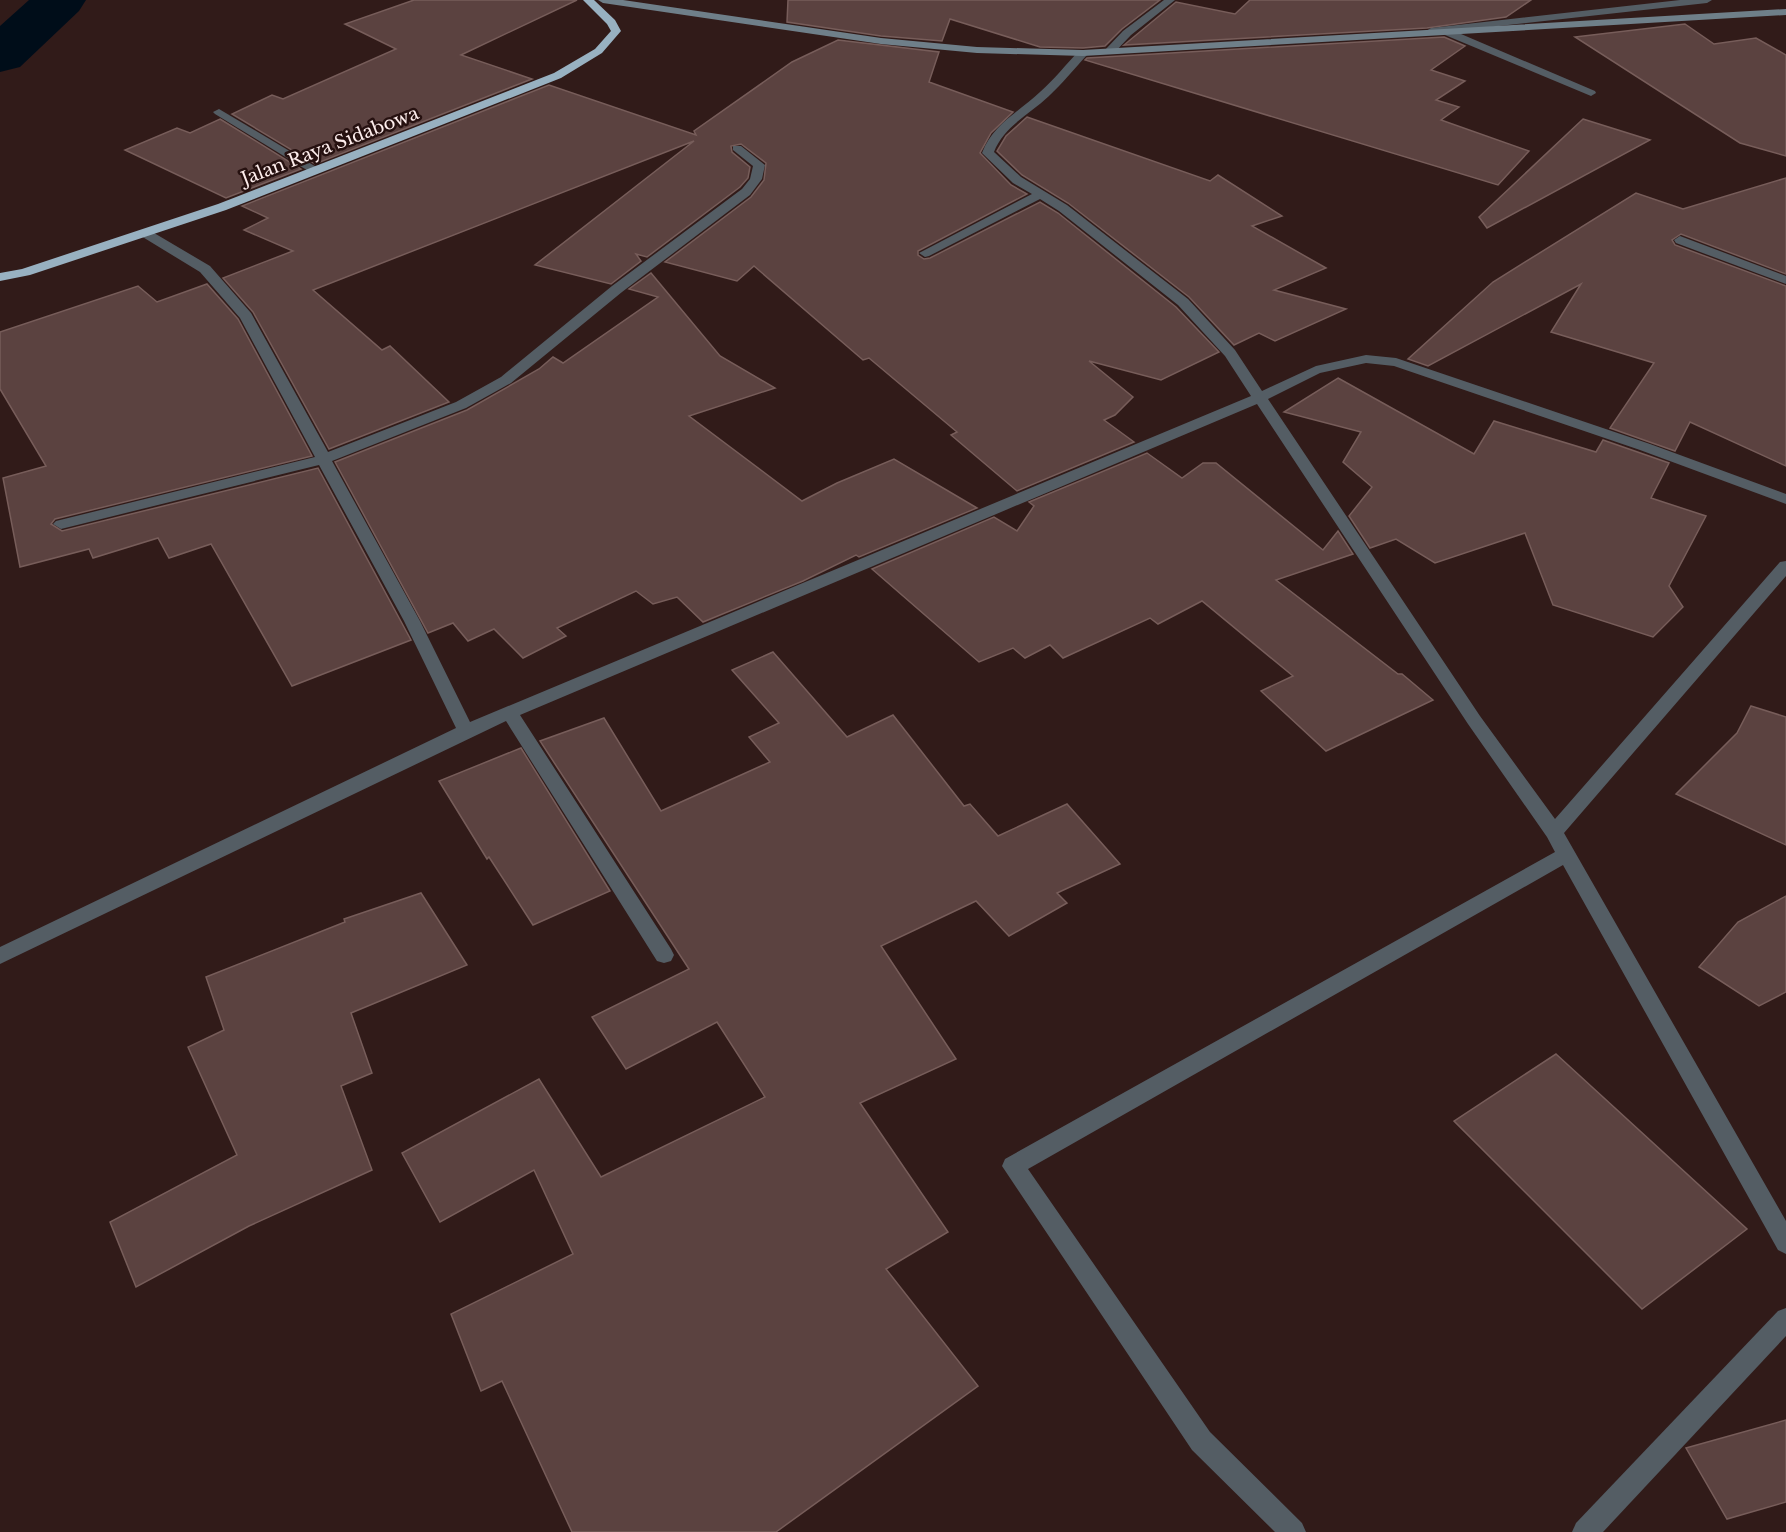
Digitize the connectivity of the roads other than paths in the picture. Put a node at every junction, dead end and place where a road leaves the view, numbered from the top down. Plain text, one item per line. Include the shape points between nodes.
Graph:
1 (588, 0) edge
2 (603, 0) edge
3 (1170, 0) edge
4 (1707, 0) edge
5 (1786, 12) edge
6 (1449, 33) junction
7 (1377, 37) junction
8 (1109, 52) junction
9 (1083, 53) junction
10 (1590, 93) dead end
11 (219, 112) dead end
12 (737, 148) dead end
13 (314, 170) junction
14 (1041, 194) junction
15 (145, 233) junction
16 (1680, 240) dead end
17 (925, 253) dead end
18 (0, 277) edge
19 (1786, 280) edge
20 (1261, 397) junction
21 (324, 459) junction
22 (1786, 499) edge
23 (61, 524) dead end
24 (1786, 566) edge
25 (509, 712) junction
26 (466, 731) junction
27 (1554, 832) junction
28 (1567, 854) junction
29 (664, 955) dead end
30 (0, 956) edge
31 (1786, 1243) edge
32 (1786, 1319) edge
33 (1293, 1532) edge
34 (1585, 1532) edge

1 - 13 highway, Jalan Raya Sidabowa via 616,31 611,42 583,61 517,93
2 - 9 main road via 881,41 977,50
3 - 8 street
4 - 7 street
5 - 6 main road
6 - 7 main road
6 - 10 street
7 - 8 main road
8 - 9 main road
9 - 14 street via 990,143 988,153 998,164
11 - 13 street
12 - 21 street via 759,165 756,179 746,192 617,289 506,380 461,405
13 - 15 highway, Jalan Raya Sidabowa
14 - 17 street
14 - 20 street via 1183,302 1230,353
15 - 18 highway, Jalan Raya Sidabowa
15 - 21 street via 205,269 246,316
16 - 19 street
20 - 22 street via 1316,370 1366,359 1396,362
20 - 25 street
20 - 27 street via 1474,720
21 - 23 street
21 - 26 street via 412,621
24 - 27 street
25 - 26 street
25 - 29 street
26 - 30 street
27 - 28 street
28 - 31 street
28 - 33 street via 1013,1166 1201,1441
32 - 34 street

